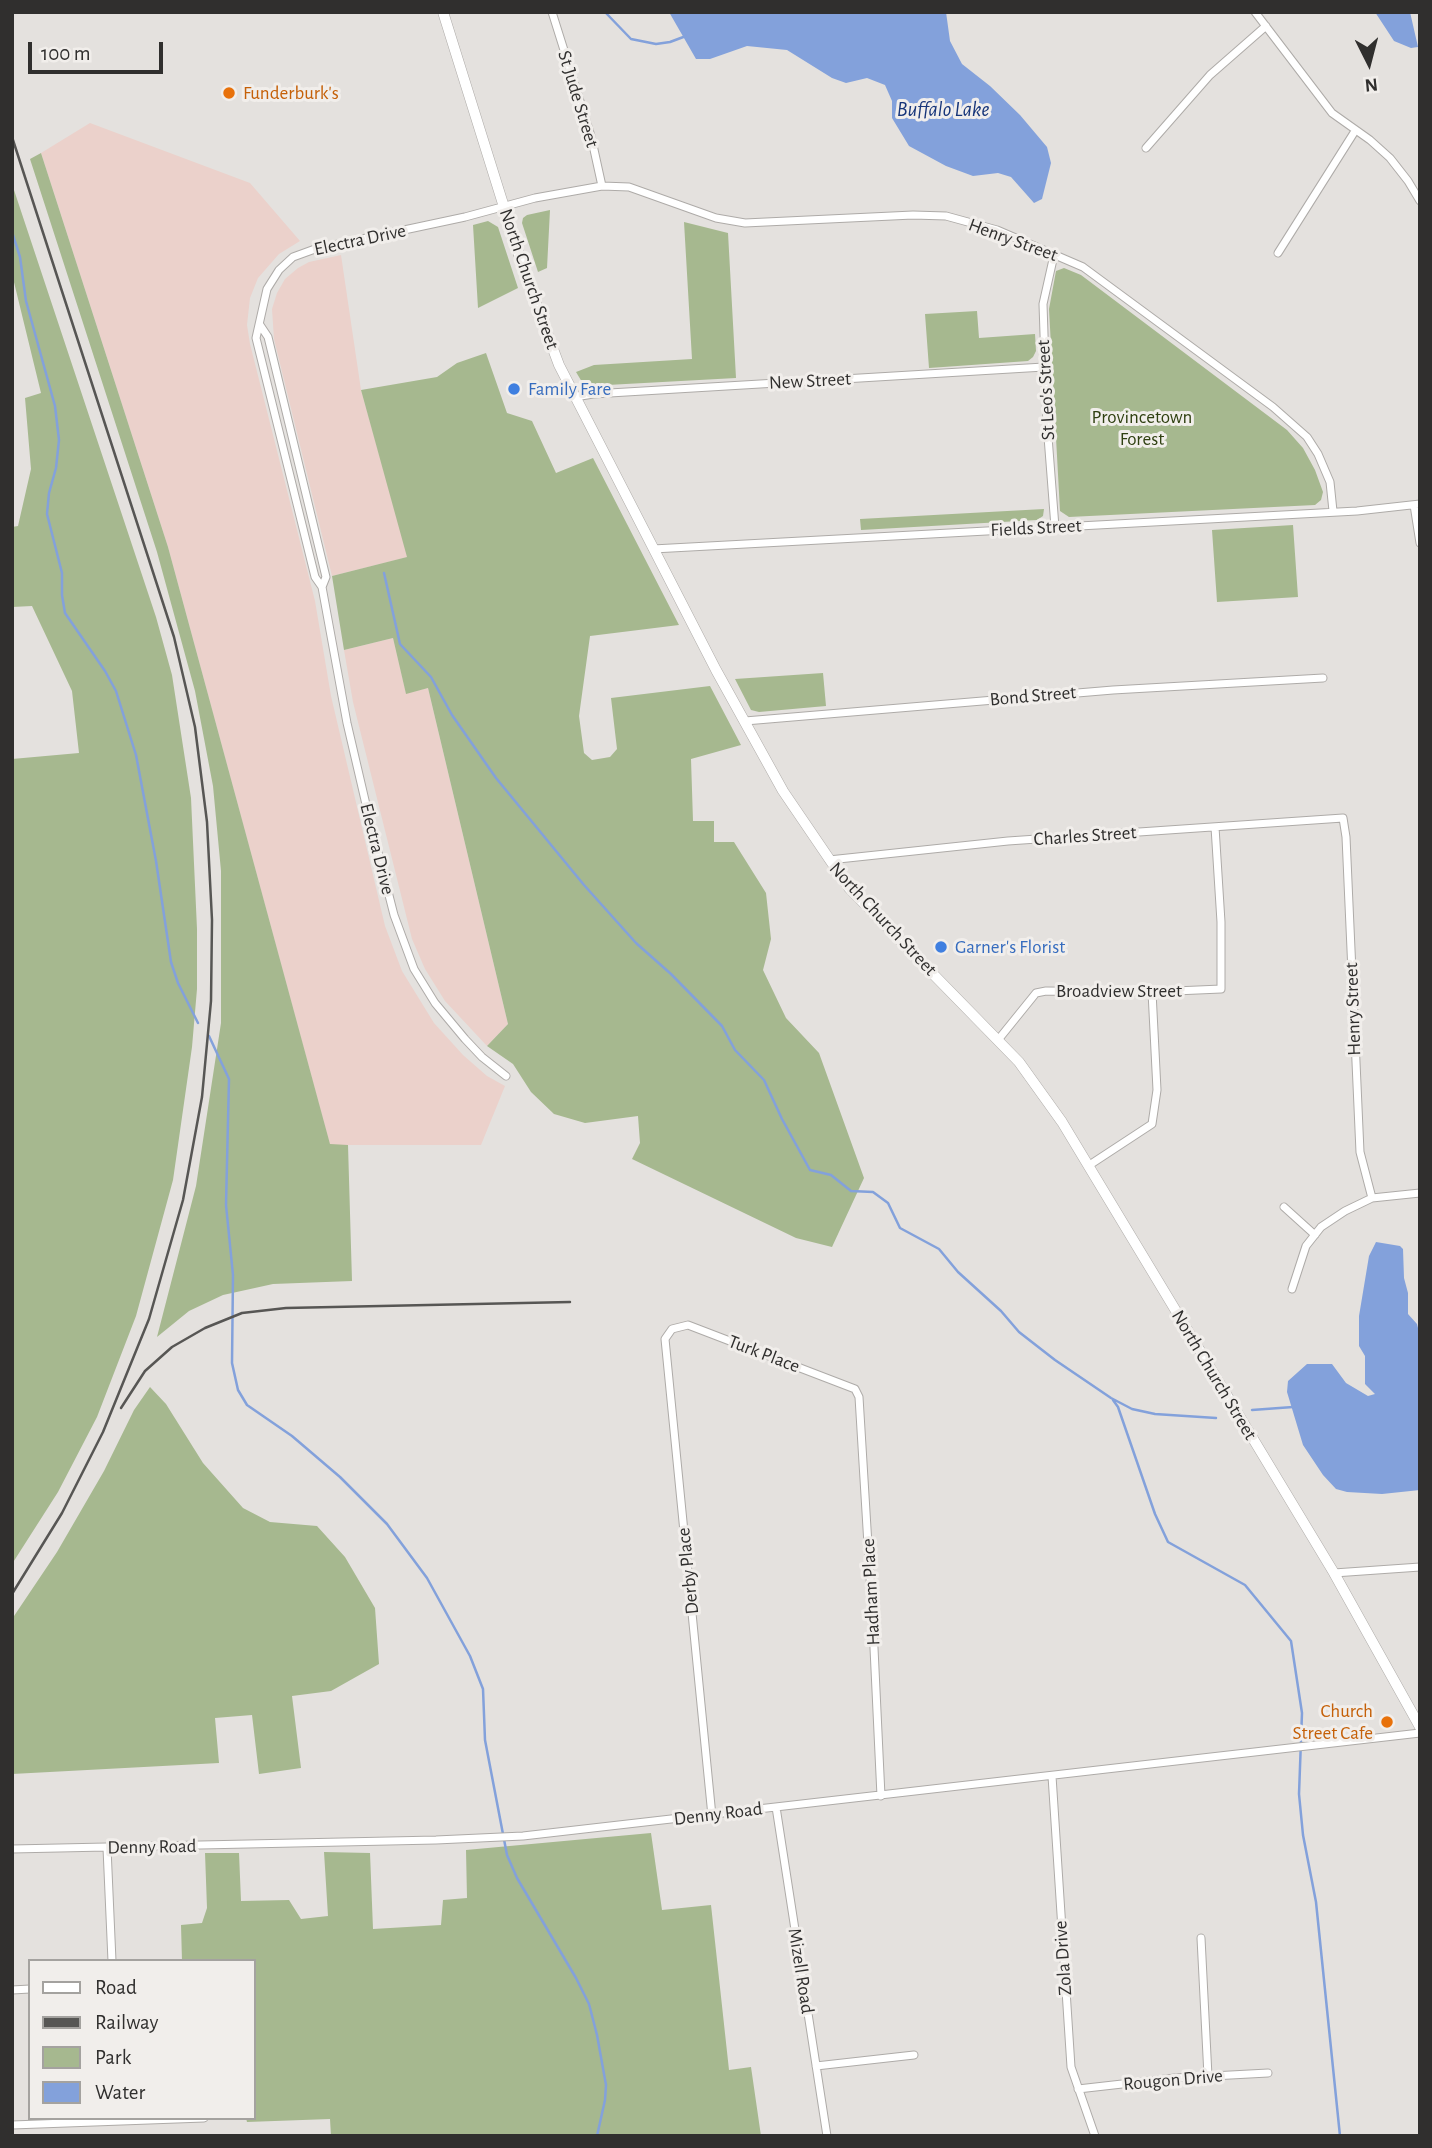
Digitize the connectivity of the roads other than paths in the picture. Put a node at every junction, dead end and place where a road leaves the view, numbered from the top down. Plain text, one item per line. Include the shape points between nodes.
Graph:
1 (443, 12) edge
2 (552, 12) edge
3 (1255, 12) edge
4 (1266, 26) junction
5 (1355, 131) junction
6 (1146, 148) dead end
7 (603, 186) junction
8 (1420, 201) edge
9 (503, 206) junction
10 (1278, 253) dead end
11 (1054, 255) junction
12 (260, 325) junction
13 (1044, 367) junction
14 (575, 397) junction
15 (1417, 505) edge
16 (1333, 511) junction
17 (1055, 527) junction
18 (1420, 543) edge
19 (653, 549) junction
20 (322, 587) junction
21 (1323, 678) dead end
22 (744, 721) junction
23 (1343, 818) joint
24 (1215, 827) junction
25 (828, 860) junction
26 (1152, 992) junction
27 (998, 1040) junction
28 (506, 1076) dead end
29 (1088, 1166) junction
30 (1420, 1193) edge
31 (1372, 1198) junction
32 (1284, 1207) dead end
33 (1315, 1235) junction
34 (1292, 1289) dead end
35 (672, 1329) joint
36 (855, 1389) joint
37 (1420, 1567) edge
38 (1334, 1573) junction
39 (1420, 1727) edge
40 (1420, 1733) edge
41 (1052, 1776) junction
42 (881, 1796) junction
43 (776, 1807) junction
44 (712, 1816) junction
45 (107, 1848) junction
46 (12, 1849) edge
47 (1201, 1938) dead end
48 (112, 1959) edge
49 (914, 2055) dead end
50 (816, 2066) junction
51 (1268, 2073) dead end
52 (1208, 2076) junction
53 (1077, 2089) junction
54 (102, 2120) edge
55 (12, 2125) edge
56 (827, 2136) edge
57 (1095, 2136) edge

1 - 9 main road, North Church Street
2 - 7 street, St Jude Street
3 - 4 street
4 - 5 street via 1313,91
4 - 6 street via 1210,75
5 - 8 street via 1390,159
5 - 10 street
7 - 9 street, Henry Street
7 - 11 street, Henry Street via 629,187 716,218 745,223 946,216 996,230
9 - 12 street, Electra Drive via 302,253 279,270 267,289
9 - 14 main road, North Church Street via 547,336
11 - 13 street, St Leo's Street via 1043,298
11 - 16 street, Henry Street via 1083,267 1307,437 1330,482
12 - 20 street, Electra Drive via 256,338 315,577
12 - 20 street, Electra Drive via 268,337 326,577
13 - 14 street, New Street
13 - 17 street, St Leo's Street
14 - 19 main road, North Church Street
15 - 16 street, Fields Street
15 - 18 street
16 - 17 street, Fields Street
17 - 19 street, Fields Street
19 - 22 main road, North Church Street
20 - 28 street, Electra Drive via 353,748 407,953 443,1014
21 - 22 street, Bond Street via 1113,690
22 - 25 main road, North Church Street
23 - 24 street, Charles Street
23 - 31 street, Henry Street via 1360,1152
24 - 25 street, Charles Street via 1008,841
24 - 26 street, Broadview Street via 1221,989
25 - 27 main road, North Church Street via 849,888
26 - 27 street, Broadview Street via 1036,993
26 - 29 street via 1157,1090 1152,1124
27 - 29 main road, North Church Street via 1019,1062
29 - 38 main road, North Church Street
30 - 31 street
31 - 33 street via 1345,1211
32 - 33 street
33 - 34 street via 1306,1246
35 - 36 street, Turk Place via 688,1325
35 - 44 street, Derby Place via 665,1339
36 - 42 street, Hadham Place
37 - 38 street
38 - 39 main road, North Church Street
40 - 41 street, Denny Road
41 - 42 street, Denny Road
41 - 53 street, Zola Drive via 1070,2055
42 - 43 street, Denny Road
43 - 44 street, Denny Road
43 - 50 street, Mizell Road
44 - 45 street, Denny Road via 478,1839
45 - 46 street, Denny Road
45 - 48 street
47 - 52 street
49 - 50 street
50 - 56 street, Mizell Road
51 - 52 street, Rougon Drive
52 - 53 street, Rougon Drive
53 - 57 street, Zola Drive
54 - 55 street

